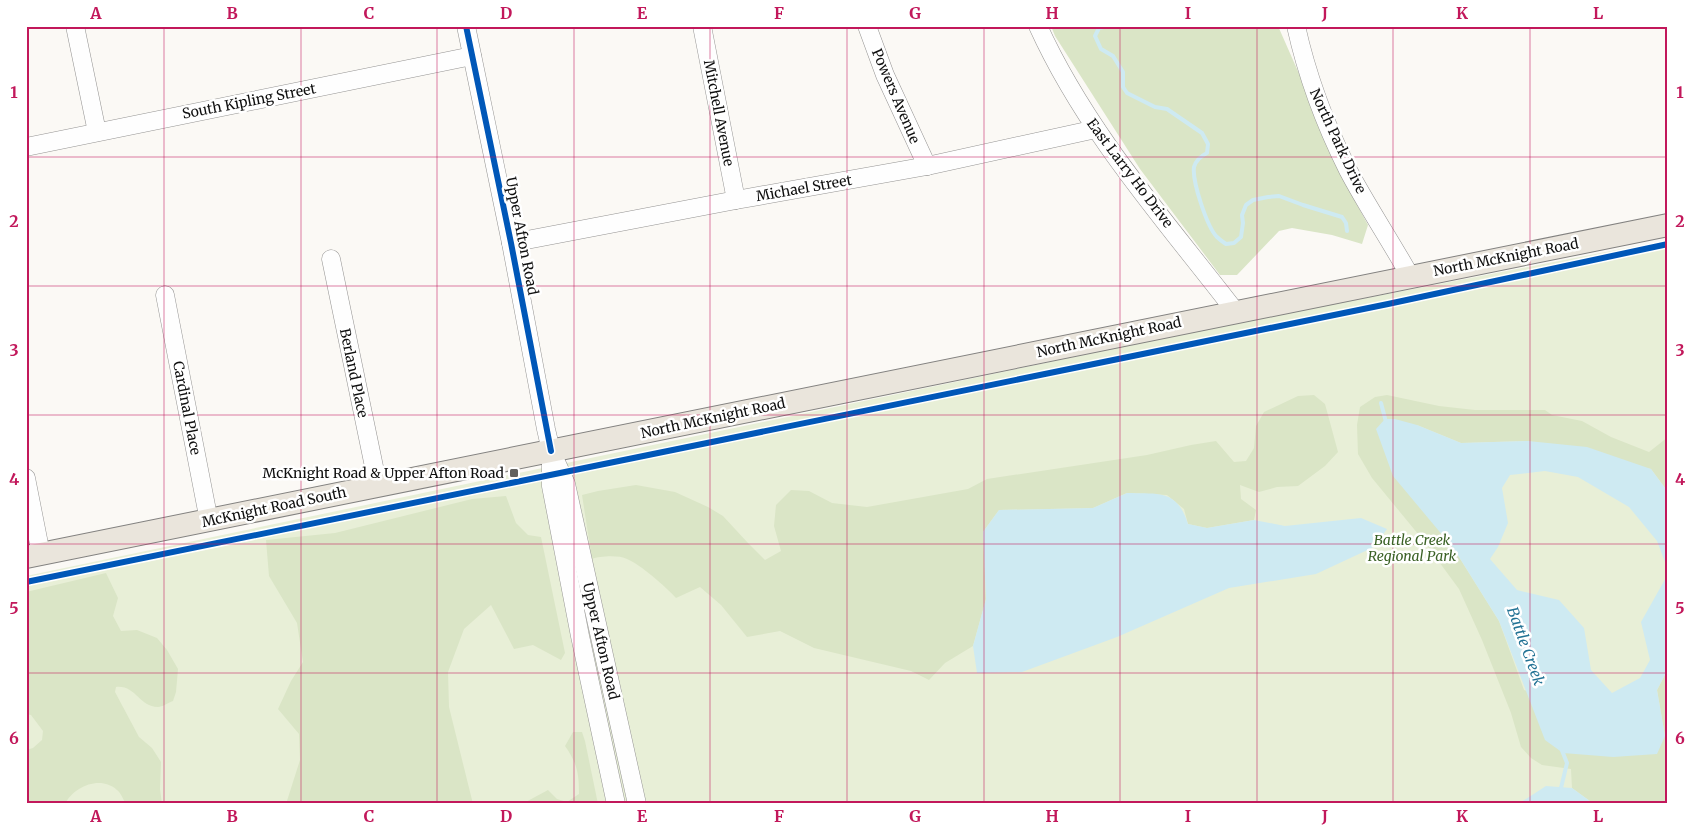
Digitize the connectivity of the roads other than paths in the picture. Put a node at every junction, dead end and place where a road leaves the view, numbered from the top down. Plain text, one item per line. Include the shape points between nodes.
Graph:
1 (75, 26) edge
2 (466, 26) edge
3 (702, 26) edge
4 (868, 26) edge
5 (1038, 26) edge
6 (1296, 26) edge
7 (472, 56) junction
8 (1096, 129) junction
9 (97, 132) junction
10 (26, 147) edge
11 (927, 166) junction
12 (736, 200) junction
13 (1668, 225) edge
14 (511, 243) junction
15 (331, 259) dead end
16 (1410, 276) junction
17 (165, 295) dead end
18 (1235, 311) junction
19 (551, 451) junction
20 (26, 478) edge
21 (378, 486) junction
22 (209, 521) junction
23 (34, 556) edge
24 (616, 804) edge
25 (637, 804) edge

1 - 9 street
2 - 7 street, Upper Afton Road
3 - 12 street, Mitchell Avenue
4 - 11 street, Powers Avenue via 885,75
5 - 8 street, East Larry Ho Drive
6 - 16 street, North Park Drive via 1315,96 1335,142
7 - 9 street, South Kipling Street
7 - 14 street, Upper Afton Road
8 - 11 street, Michael Street
8 - 18 street, East Larry Ho Drive
9 - 10 street, South Kipling Street
11 - 12 street, Michael Street
12 - 14 street, Michael Street
13 - 16 main road, North McKnight Road
14 - 19 street, Upper Afton Road
15 - 21 street, Berland Place
16 - 18 main road, North McKnight Road
17 - 22 street, Cardinal Place
18 - 19 main road, North McKnight Road
19 - 21 main road, McKnight Road South
19 - 24 street, Upper Afton Road via 551,486
19 - 25 street, Upper Afton Road via 566,484
20 - 23 street
21 - 22 main road, McKnight Road South
22 - 23 main road, McKnight Road South

